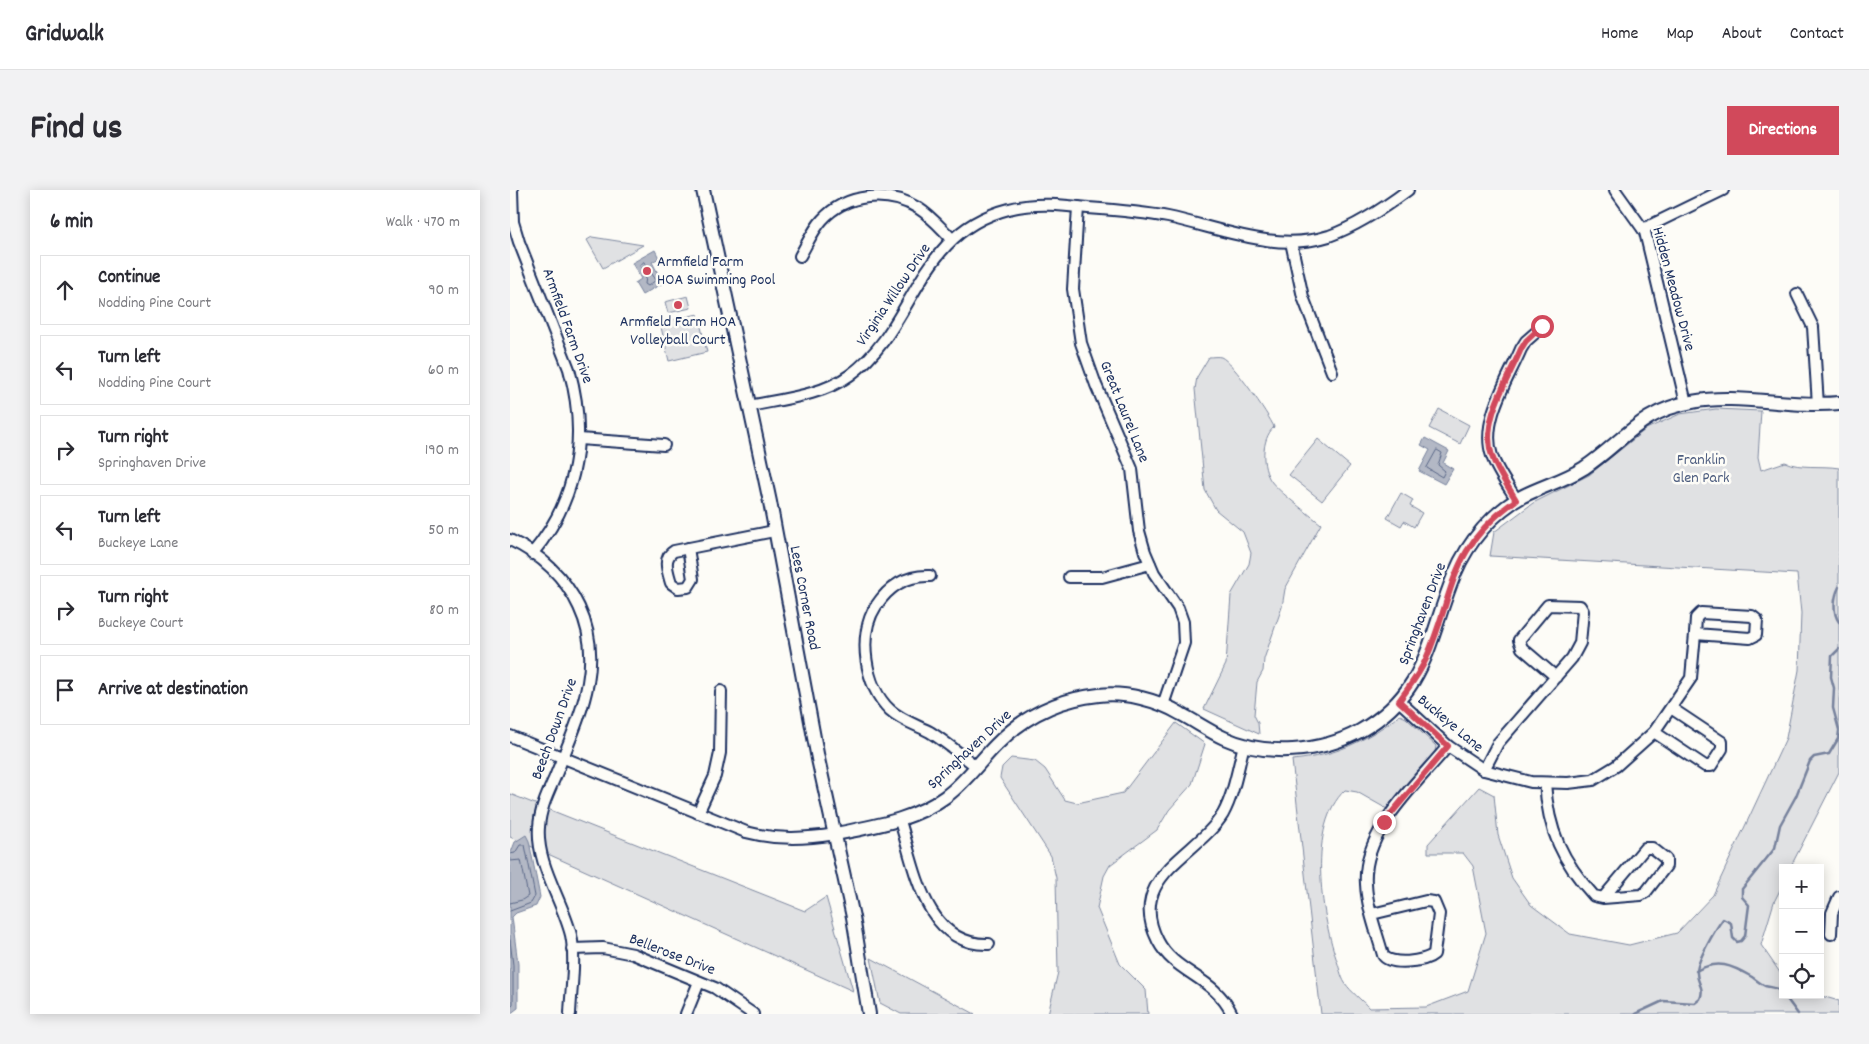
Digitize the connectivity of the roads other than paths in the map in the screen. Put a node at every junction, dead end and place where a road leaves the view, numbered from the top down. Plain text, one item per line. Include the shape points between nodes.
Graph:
1 (512, 190) edge
2 (703, 190) edge
3 (1408, 190) edge
4 (1615, 190) edge
5 (1723, 190) edge
6 (1396, 193) edge
7 (1078, 207) junction
8 (1643, 229) junction
9 (512, 231) edge
10 (952, 240) junction
11 (1291, 242) junction
12 (800, 256) dead end
13 (1797, 294) dead end
14 (1542, 326) dead end
15 (1332, 372) dead end
16 (1686, 403) junction
17 (1839, 403) edge
18 (1818, 405) junction
19 (749, 406) junction
20 (579, 439) junction
21 (664, 445) dead end
22 (1516, 500) junction
23 (774, 531) junction
24 (510, 540) edge
25 (688, 548) dead end
26 (532, 554) junction
27 (1150, 564) junction
28 (930, 576) dead end
29 (1069, 578) dead end
30 (1695, 634) junction
31 (1556, 677) junction
32 (721, 691) dead end
33 (1399, 701) junction
34 (1163, 705) junction
35 (1671, 708) junction
36 (1654, 732) junction
37 (510, 736) edge
38 (1244, 745) junction
39 (1448, 746) junction
40 (563, 757) junction
41 (976, 766) junction
42 (1484, 770) junction
43 (1545, 783) junction
44 (698, 812) junction
45 (900, 821) junction
46 (836, 834) junction
47 (1839, 897) edge
48 (1603, 898) junction
49 (1372, 914) junction
50 (1831, 934) dead end
51 (990, 944) dead end
52 (572, 949) junction
53 (699, 982) junction
54 (570, 1014) edge
55 (686, 1014) edge
56 (753, 1014) edge
57 (869, 1014) edge
58 (1232, 1014) edge

1 - 9 street, Armfield Farm Drive
2 - 19 street, Lees Corner Road
3 - 6 street, Virginia Willow Drive
4 - 8 street, Hidden Meadow Drive
5 - 8 street
6 - 11 street, Virginia Willow Drive via 1362,220 1328,236
7 - 10 street, Virginia Willow Drive via 1045,204 1010,208 979,220
7 - 11 street, Virginia Willow Drive via 1157,215 1247,236
7 - 27 street, Great Laurel Lane via 1073,279 1081,343 1132,469 1139,531
8 - 16 street, Hidden Meadow Drive via 1654,263
9 - 20 street, Armfield Farm Drive via 569,369 578,411
10 - 12 street via 918,207 893,197 869,196 842,205 824,218
10 - 19 street, Virginia Willow Drive via 927,268 886,338 861,367 822,390
11 - 15 street via 1302,297
13 - 18 street via 1814,336
14 - 22 street via 1521,349 1489,428 1489,446 1494,461
16 - 18 street, Springhaven Drive via 1732,400
16 - 22 street, Springhaven Drive via 1647,418 1587,466
17 - 18 street, Springhaven Drive
19 - 23 street, Lees Corner Road
20 - 21 street
20 - 26 street, Armfield Farm Drive via 573,478 564,501 552,527
22 - 33 street, Springhaven Drive via 1482,529 1464,554 1426,660
23 - 25 street
23 - 46 street, Lees Corner Road via 818,759
24 - 26 street, Beech Down Drive
26 - 40 street, Beech Down Drive via 550,566 571,593 584,618 590,645 591,666 586,698
27 - 29 street via 1102,577
27 - 34 street, Great Laurel Lane via 1178,608 1184,629 1182,649
28 - 41 street via 907,578 890,589 876,606 866,634 871,675 880,698 892,712 934,735
30 - 30 street, Buckeye Lane via 1750,638 1756,634 1757,620 1752,616 1701,613 1696,618
30 - 35 street, Buckeye Lane via 1693,671
31 - 31 street via 1579,647 1583,611 1580,606 1548,605 1519,640 1522,648
31 - 42 street via 1498,743
32 - 44 street via 720,753 715,776
33 - 38 street, Springhaven Drive via 1360,731 1326,745 1282,750
33 - 39 street, Buckeye Lane
34 - 38 street, Springhaven Drive via 1226,739
34 - 41 street, Springhaven Drive via 1129,696 1101,695 1053,706 1012,730
35 - 36 street, Buckeye Lane
35 - 36 street via 1722,742 1722,749 1711,766 1705,766
36 - 43 street, Buckeye Lane via 1616,766 1592,780
37 - 40 street, Springhaven Drive
38 - 58 street via 1224,812 1204,837 1162,875 1150,907 1152,928 1162,948 1177,963 1214,987
39 - 42 street, Buckeye Lane
39 - 49 street via 1384,822 1374,839 1367,861 1366,879
40 - 44 street, Springhaven Drive
40 - 52 street, Beech Down Drive via 540,814 539,841 570,933
41 - 45 street, Springhaven Drive via 932,806
42 - 43 street, Buckeye Lane
43 - 48 street via 1558,846 1594,896
44 - 46 street, Springhaven Drive via 766,837 805,839
45 - 46 street, Springhaven Drive
45 - 51 street via 924,897 936,918 960,939 979,945
46 - 57 street, Lees Corner Road
47 - 50 street via 1832,913
48 - 48 street via 1646,892 1666,866 1666,859 1652,848 1644,848
49 - 49 street via 1426,901 1434,902 1439,914 1434,954 1426,958 1389,962 1383,955
52 - 53 street, Bellerose Drive via 621,951
52 - 54 street, Beech Down Drive
53 - 55 street
53 - 56 street, Bellerose Drive via 715,988

